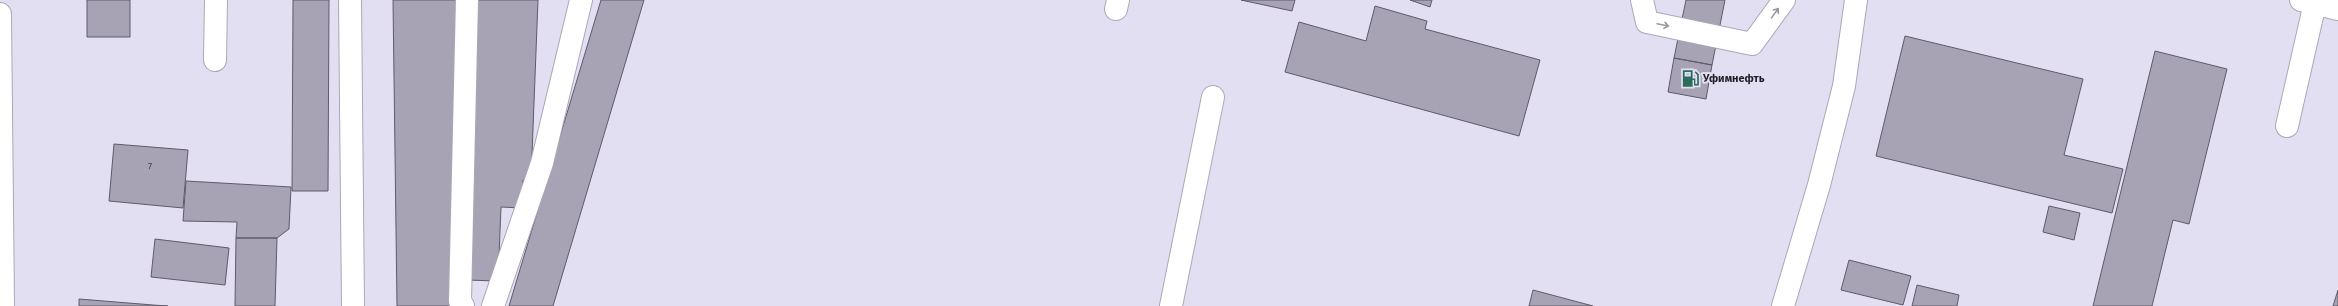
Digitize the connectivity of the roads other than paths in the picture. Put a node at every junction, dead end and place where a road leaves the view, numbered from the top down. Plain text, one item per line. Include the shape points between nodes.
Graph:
1 (216, 0) edge
2 (350, 0) edge
3 (467, 0) edge
4 (581, 0) edge
5 (1642, 0) edge
6 (1784, 0) edge
7 (1856, 0) edge
8 (2308, 2) edge
9 (2338, 9) edge
10 (0, 14) edge
11 (215, 60) dead end
12 (1214, 97) dead end
13 (2287, 126) dead end
14 (4, 306) edge
15 (353, 306) edge
16 (463, 306) edge
17 (493, 306) edge
18 (1171, 306) edge
19 (1783, 306) edge

1 - 11 street
2 - 15 street
3 - 16 street via 460,301
4 - 17 street via 542,162
5 -> 6 street via 1647,22 1752,44
7 - 19 street via 1844,86 1819,186
8 - 9 street
8 - 13 street
10 - 14 street
12 - 18 street

